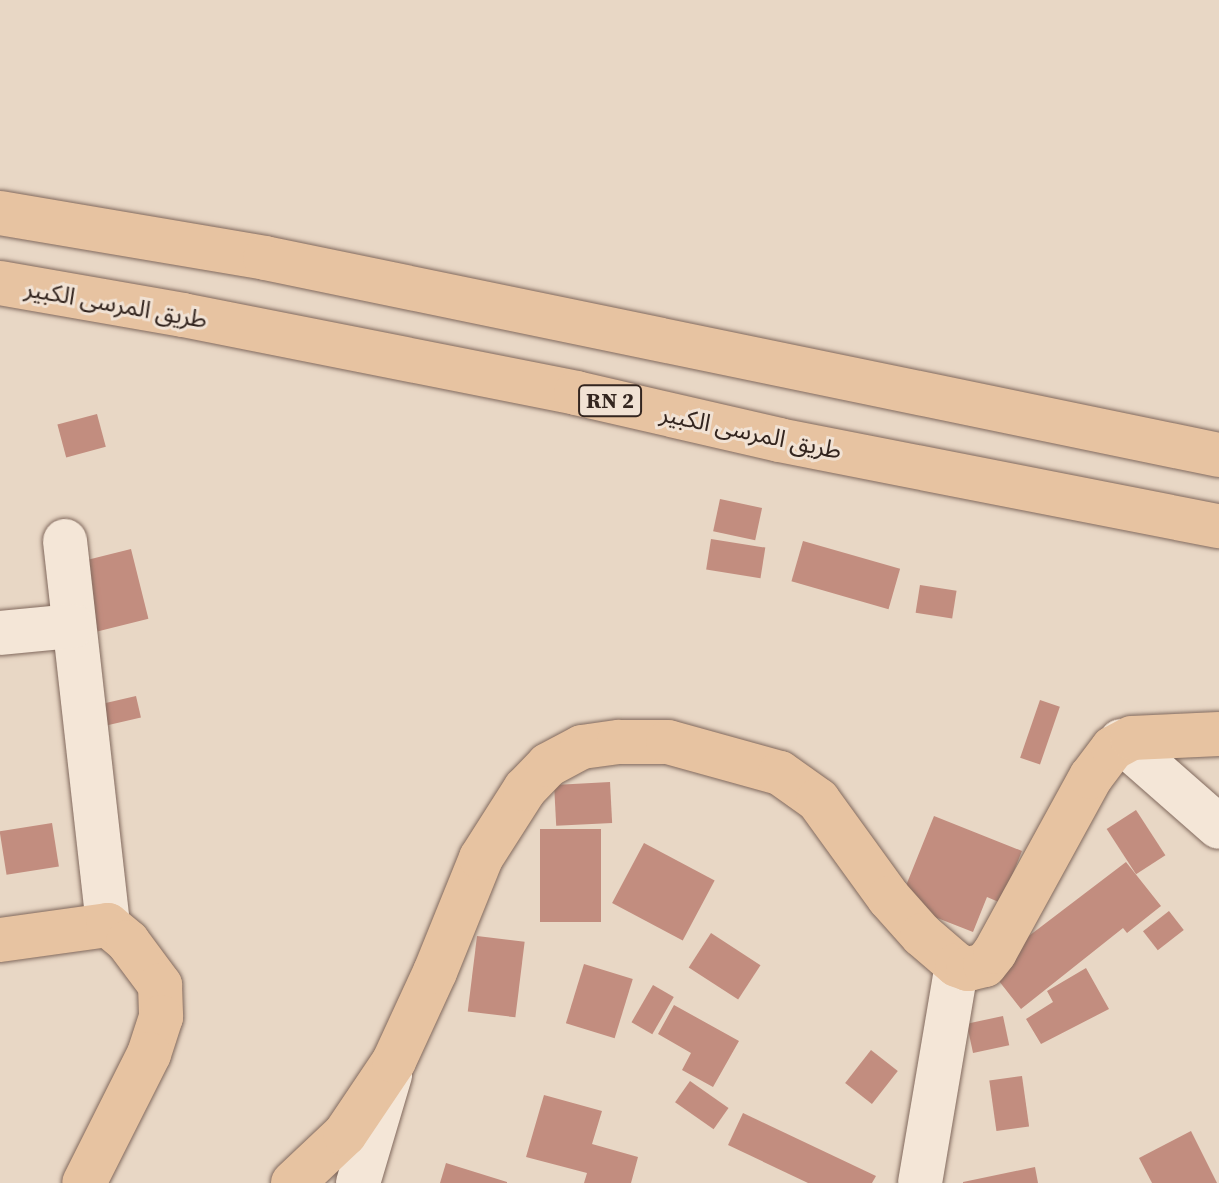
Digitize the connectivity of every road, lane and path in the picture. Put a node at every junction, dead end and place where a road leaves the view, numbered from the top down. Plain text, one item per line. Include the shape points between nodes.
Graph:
1 (0, 213) edge
2 (0, 283) edge
3 (1219, 455) edge
4 (1219, 526) edge
5 (65, 541) dead end
6 (73, 626) junction
7 (0, 633) edge
8 (1219, 734) edge
9 (1121, 741) junction
10 (1219, 827) edge
11 (108, 925) junction
12 (0, 940) edge
13 (957, 965) junction
14 (394, 1061) junction
15 (84, 1183) edge
16 (293, 1183) edge
17 (358, 1183) edge
18 (920, 1183) edge

1 - 3 main road via 265,258
2 - 4 main road, طريق المرسى الكبير / RN 2 via 576,393 779,440
5 - 6 street
6 - 7 street
6 - 11 street
8 - 9 main road
9 - 10 street
9 - 13 main road via 1091,777 995,952 978,968
11 - 12 main road
11 - 15 main road via 160,985 161,1017 149,1054
13 - 14 main road via 889,898 818,800 780,773 668,742 582,747 548,765 525,789 481,858
13 - 18 street
14 - 16 main road via 345,1134
14 - 17 street

